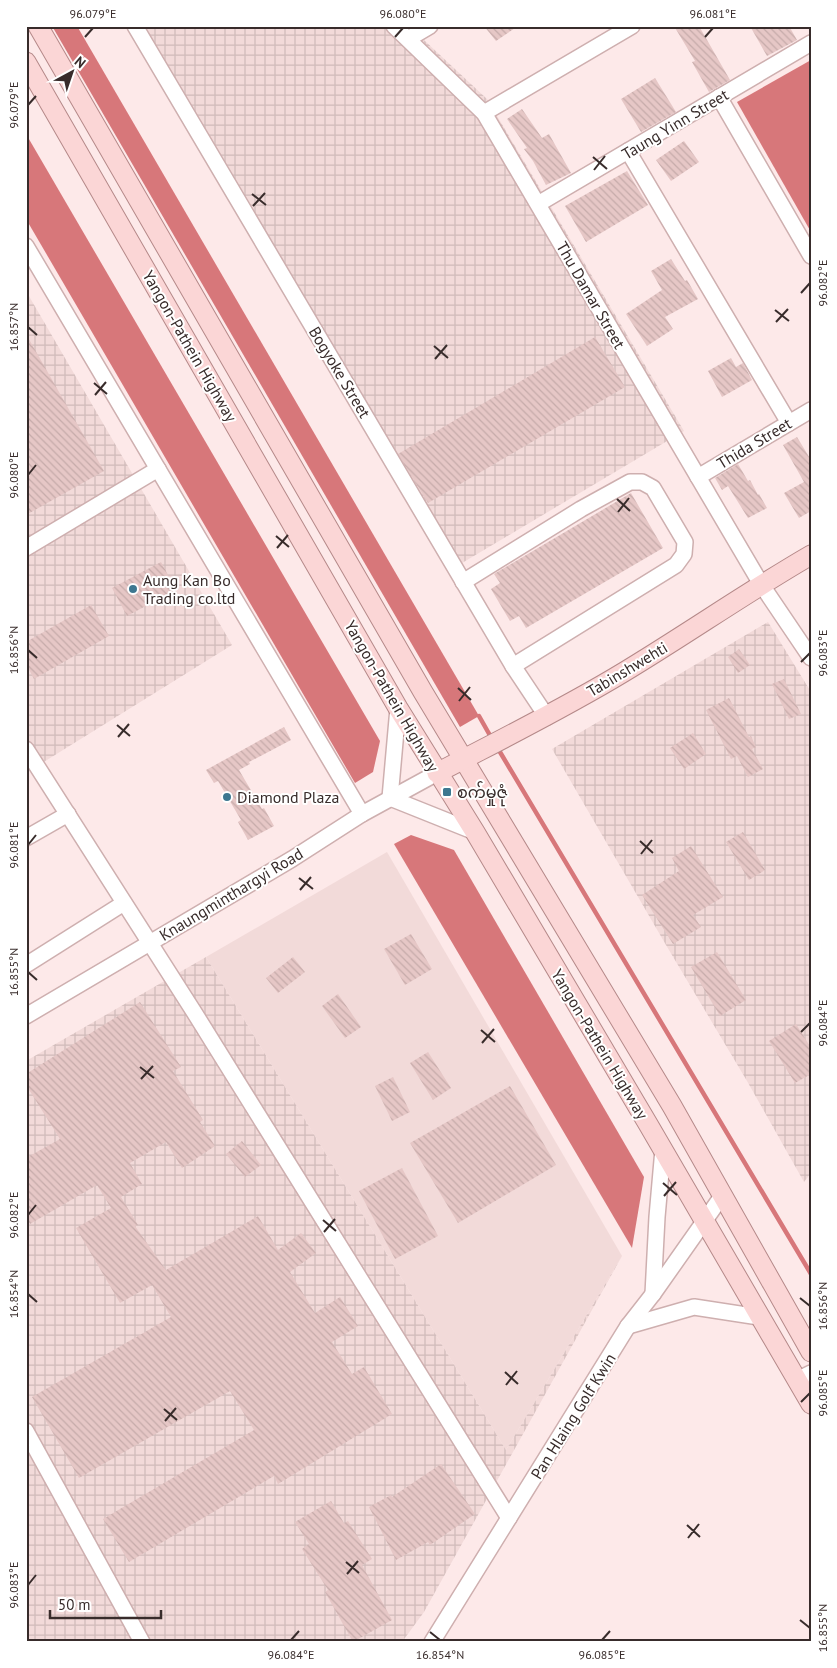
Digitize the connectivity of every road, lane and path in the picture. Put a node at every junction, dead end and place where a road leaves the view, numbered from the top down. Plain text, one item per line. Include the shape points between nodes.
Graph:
1 (38, 26) edge
2 (135, 26) edge
3 (394, 26) edge
4 (430, 26) edge
5 (632, 26) edge
6 (408, 39) junction
7 (811, 43) edge
8 (26, 62) edge
9 (719, 97) junction
10 (484, 113) junction
11 (628, 151) junction
12 (538, 204) junction
13 (26, 246) edge
14 (811, 256) edge
15 (811, 410) edge
16 (789, 423) junction
17 (158, 469) junction
18 (698, 477) junction
19 (26, 548) edge
20 (811, 555) edge
21 (463, 582) junction
22 (761, 584) junction
23 (811, 658) edge
24 (513, 666) junction
25 (398, 708) junction
26 (547, 717) junction
27 (26, 749) edge
28 (464, 759) junction
29 (437, 774) junction
30 (390, 798) junction
31 (68, 814) junction
32 (362, 814) junction
33 (475, 832) junction
34 (26, 838) edge
35 (124, 903) junction
36 (150, 943) junction
37 (26, 965) edge
38 (26, 1016) edge
39 (663, 1149) junction
40 (722, 1196) junction
41 (704, 1222) junction
42 (653, 1294) junction
43 (759, 1317) junction
44 (628, 1326) junction
45 (809, 1346) edge
46 (804, 1377) edge
47 (811, 1404) edge
48 (26, 1431) edge
49 (509, 1518) junction
50 (142, 1642) edge
51 (432, 1642) edge

1 - 28 main road, Yangon-Pathein Highway
2 - 21 street, Bogyoke Street
3 - 6 street, Thu Damar Street
4 - 6 street
5 - 10 street
6 - 10 street, Thu Damar Street
7 - 9 street, Taung Yinn Street
8 - 25 main road, Yangon-Pathein Highway
9 - 11 street, Taung Yinn Street
9 - 14 street
10 - 12 street, Thu Damar Street
11 - 12 street, Taung Yinn Street
11 - 16 street
12 - 18 street, Thu Damar Street
13 - 17 street
15 - 16 street, Thida Street
16 - 18 street, Thida Street
17 - 19 street
17 - 32 street
18 - 22 street, Thu Damar Street
20 - 22 main road, Tabinshwehti
21 - 24 street, Bogyoke Street
21 - 24 street via 630,482 642,482 653,488 685,542 684,554 676,565
22 - 23 street, Thu Damar Street
22 - 26 main road, Tabinshwehti via 625,672
24 - 26 street, Bogyoke Street
25 - 29 main road, Yangon-Pathein Highway
25 - 30 street
26 - 28 main road, Tabinshwehti
27 - 31 street
28 - 29 main road, Tabinshwehti
28 - 40 main road, Yangon-Pathein Highway
29 - 30 street, Knaungminthargyi Road
29 - 33 main road, Yangon-Pathein Highway
30 - 32 street, Knaungminthargyi Road
30 - 33 street
31 - 34 street
31 - 35 street
32 - 36 street, Knaungminthargyi Road
33 - 39 main road, Yangon-Pathein Highway
35 - 36 street
35 - 37 street
36 - 38 street, Knaungminthargyi Road
36 - 49 street
39 - 41 main road, Yangon-Pathein Highway
39 - 42 street
40 - 41 street, Pan Hlaing Golf Kwin
40 - 45 main road, Yangon-Pathein Highway
41 - 42 street, Pan Hlaing Golf Kwin
41 - 43 main road, Yangon-Pathein Highway
42 - 44 street, Pan Hlaing Golf Kwin
43 - 44 street via 694,1307
43 - 46 main road, Yangon-Pathein Highway
44 - 49 street, Pan Hlaing Golf Kwin
46 - 47 main road, Yangon-Pathein Highway
48 - 50 street
49 - 51 street, Pan Hlaing Golf Kwin

